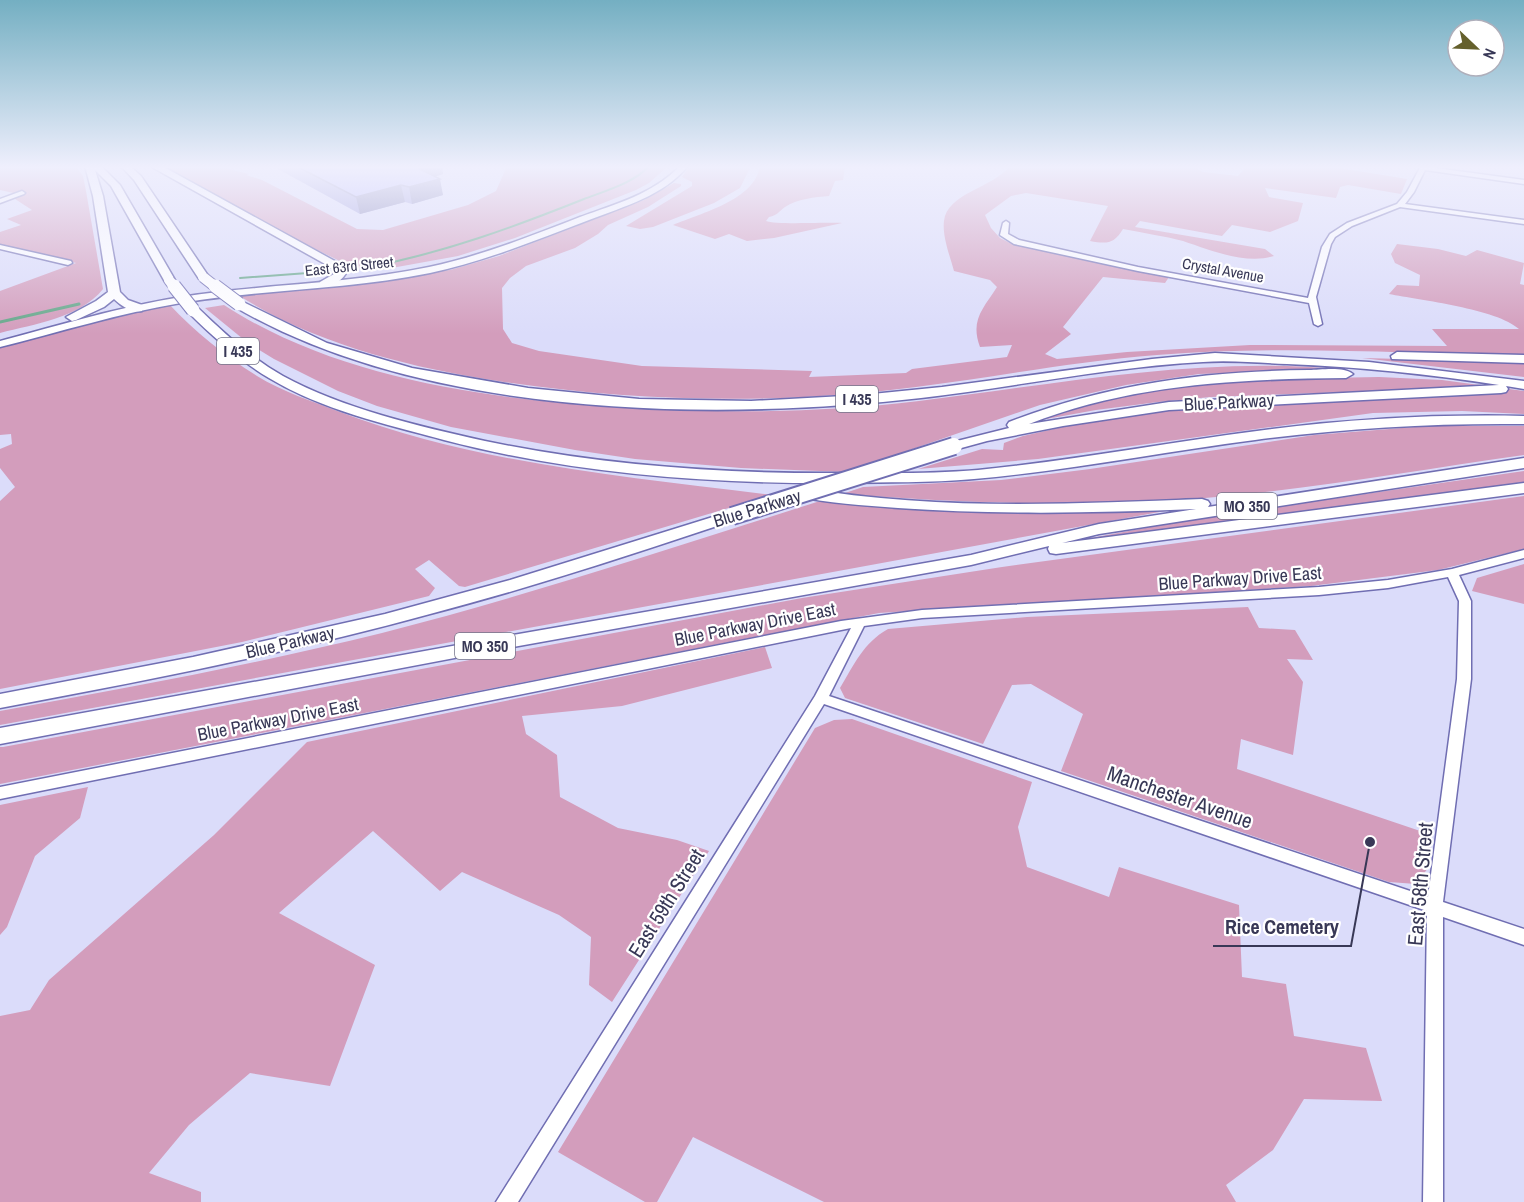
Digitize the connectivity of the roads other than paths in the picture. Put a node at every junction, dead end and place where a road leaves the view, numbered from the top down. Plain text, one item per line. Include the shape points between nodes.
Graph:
1 (102, 222) edge
2 (136, 222) edge
3 (167, 222) edge
4 (257, 222) edge
5 (560, 222) edge
6 (575, 222) edge
7 (1355, 222) edge
8 (1006, 223) dead end
9 (0, 247) edge
10 (68, 263) dead end
11 (339, 276) junction
12 (324, 284) junction
13 (114, 293) junction
14 (1311, 301) junction
15 (124, 303) junction
16 (138, 308) junction
17 (72, 317) junction
18 (1318, 324) dead end
19 (0, 337) edge
20 (0, 344) edge
21 (1230, 357) junction
22 (1524, 359) edge
23 (1487, 379) junction
24 (1524, 386) edge
25 (1524, 420) edge
26 (985, 437) junction
27 (1524, 463) edge
28 (702, 475) junction
29 (1524, 488) edge
30 (1264, 503) junction
31 (1524, 554) edge
32 (971, 560) junction
33 (1452, 573) junction
34 (859, 624) junction
35 (821, 698) junction
36 (0, 701) edge
37 (0, 736) edge
38 (0, 793) edge
39 (1435, 905) junction
40 (1524, 937) edge
41 (506, 1202) edge
42 (1433, 1202) edge

1 - 13 highway
2 - 28 highway, I 435, bridge via 169,280 194,310 227,344 290,385 372,416 498,448 576,462
3 - 21 highway, I 435, bridge via 202,277 272,324 351,356 499,389 618,402 753,406 920,394 1162,361
4 - 11 highway via 338,267
5 - 11 main road, East 63rd Street via 464,257
6 - 12 main road, East 63rd Street via 497,252 429,270
7 - 14 street via 1328,242
8 - 14 street, Crystal Avenue via 1004,234 1017,242
9 - 10 street
11 - 12 highway
11 - 15 main road, East 63rd Street via 229,286
12 - 16 main road, East 63rd Street via 228,293
13 - 15 highway
13 - 17 highway
14 - 18 street
15 - 16 highway
15 - 17 main road, East 63rd Street
16 - 20 main road, East 63rd Street
17 - 19 main road, East 63rd Street
21 - 22 highway via 1315,354
21 - 23 highway, I 435 via 1407,368
23 - 24 highway, I 435
23 - 26 highway via 1364,374 1215,378 1092,398 1038,414
24 - 26 highway, Blue Parkway via 1169,406
25 - 28 highway, I 435 via 1356,423 987,473 818,479
26 - 36 highway, Blue Parkway, bridge via 549,574 386,620 169,670
27 - 30 highway, MO 350
28 - 30 highway via 833,498 951,507 1062,509
29 - 32 highway
30 - 32 highway, MO 350 via 1099,529
31 - 33 street, Blue Parkway Drive East
32 - 37 highway, MO 350
33 - 34 street, Blue Parkway Drive East via 1319,591 922,614
33 - 39 street, East 58th Street via 1466,602 1464,679
34 - 35 street, East 59th Street
34 - 38 street, Blue Parkway Drive East via 802,632
35 - 39 street, Manchester Avenue
35 - 41 street, East 59th Street
39 - 40 street, Manchester Avenue
39 - 42 street, East 58th Street

